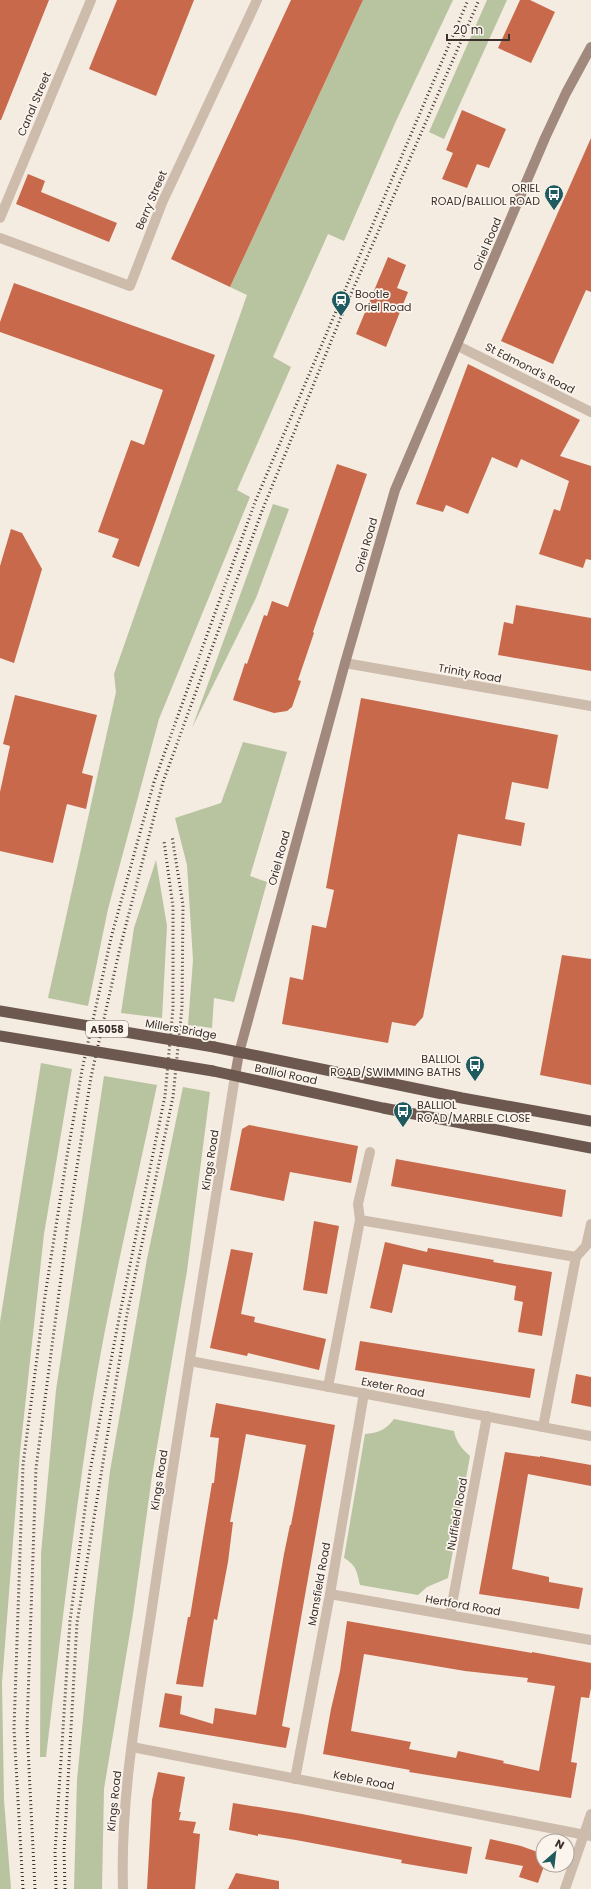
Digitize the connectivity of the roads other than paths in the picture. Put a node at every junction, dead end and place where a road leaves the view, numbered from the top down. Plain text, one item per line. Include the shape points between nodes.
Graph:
1 (91, 0) edge
2 (257, 0) edge
3 (590, 49) edge
4 (0, 218) edge
5 (0, 238) edge
6 (458, 346) junction
7 (591, 412) edge
8 (345, 663) junction
9 (591, 706) edge
10 (0, 1011) edge
11 (0, 1036) edge
12 (239, 1053) junction
13 (235, 1076) junction
14 (591, 1121) edge
15 (591, 1148) edge
16 (370, 1152) dead end
17 (360, 1220) junction
18 (591, 1224) edge
19 (576, 1257) junction
20 (190, 1361) junction
21 (328, 1387) junction
22 (364, 1394) junction
23 (487, 1416) junction
24 (543, 1427) junction
25 (591, 1436) edge
26 (330, 1594) junction
27 (450, 1615) junction
28 (591, 1640) edge
29 (132, 1747) junction
30 (295, 1779) junction
31 (591, 1814) edge
32 (587, 1836) edge
33 (123, 1889) edge
34 (565, 1889) edge

1 - 4 street, Canal Street
2 - 5 street, Berry Street via 162,203 130,286
3 - 6 main road, Oriel Road via 566,92 545,138
6 - 7 street, St Edmond's Road
6 - 8 main road, Oriel Road via 395,490
8 - 9 street, Trinity Road
8 - 12 main road, Oriel Road
10 - 12 highway, Millers Bridge / A5058, bridge
11 - 13 highway, A5058, bridge
12 - 13 main road, Oriel Road
12 - 14 highway, Balliol Road / A5058
13 - 15 highway, Balliol Road / A5058 via 383,1108
13 - 20 street, Kings Road
16 - 17 street via 358,1204
17 - 19 street
17 - 21 street
18 - 19 street via 586,1246
19 - 24 street
20 - 21 street, Exeter Road
20 - 29 street, Kings Road
21 - 22 street, Exeter Road
22 - 23 street, Exeter Road
22 - 26 street, Mansfield Road
23 - 24 street, Exeter Road
23 - 27 street, Nuffield Road
24 - 25 street, Exeter Road
26 - 27 street, Hertford Road
26 - 30 street, Mansfield Road
27 - 28 street, Hertford Road
29 - 30 street, Keble Road
29 - 33 street, Kings Road via 122,1848
30 - 32 street, Keble Road
31 - 32 street
32 - 34 street

